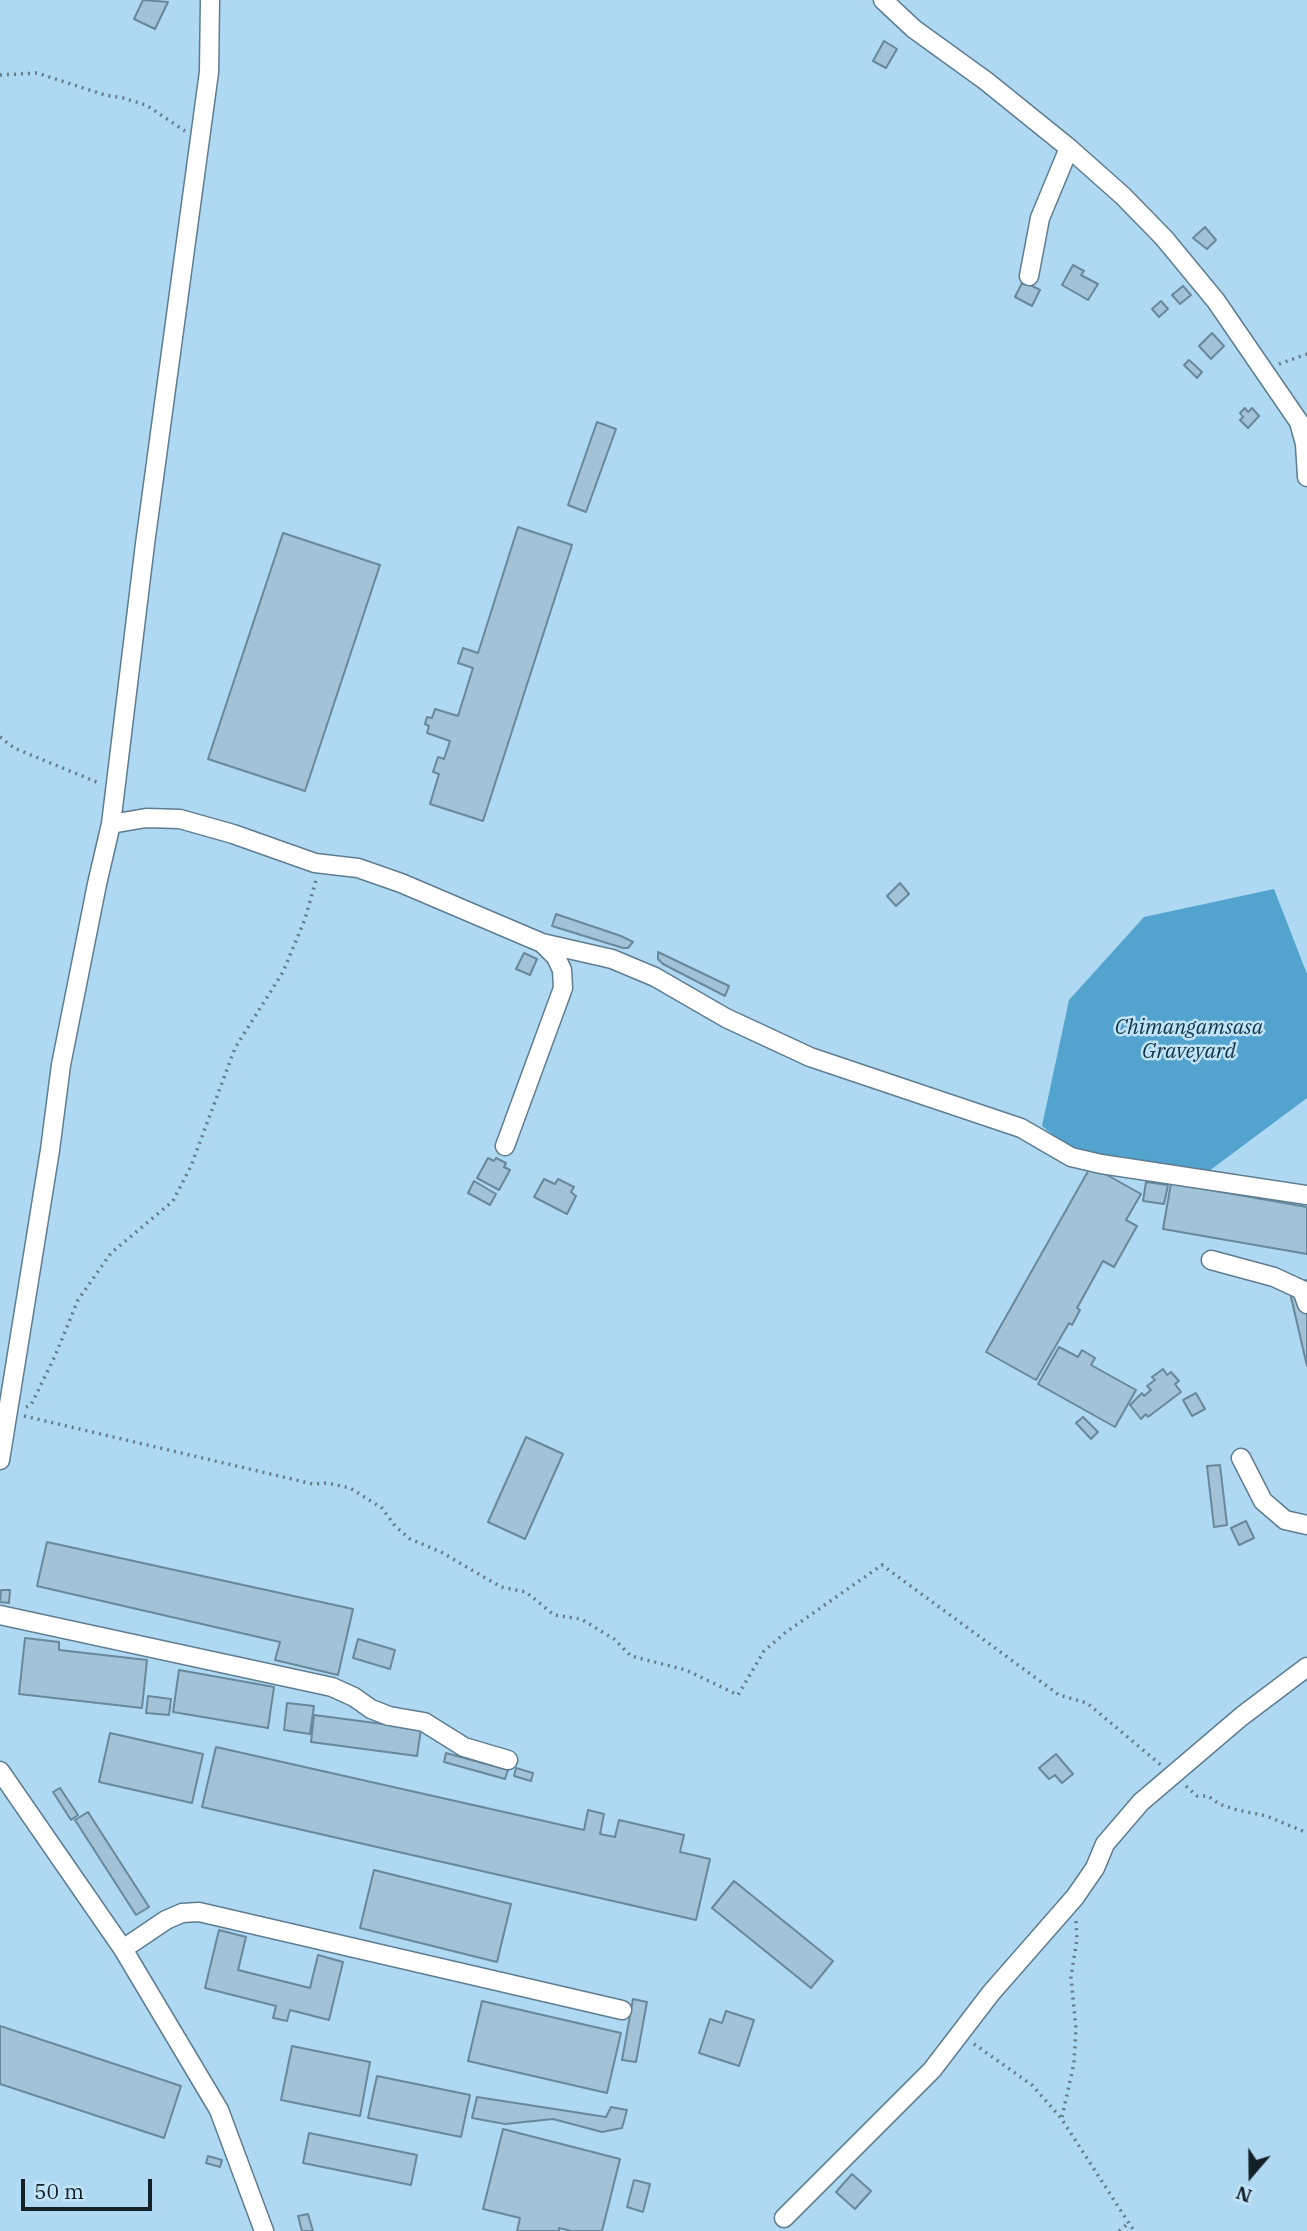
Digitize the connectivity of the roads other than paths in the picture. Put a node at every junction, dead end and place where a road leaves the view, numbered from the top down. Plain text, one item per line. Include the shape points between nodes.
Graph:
1 (211, 0) edge
2 (883, 0) edge
3 (1069, 148) junction
4 (1029, 276) dead end
5 (1307, 477) edge
6 (111, 824) junction
7 (542, 943) junction
8 (505, 1146) dead end
9 (1307, 1195) edge
10 (1211, 1261) dead end
11 (1307, 1304) edge
12 (1241, 1458) dead end
13 (0, 1460) edge
14 (1307, 1525) edge
15 (0, 1615) edge
16 (1307, 1667) edge
17 (508, 1760) dead end
18 (0, 1770) edge
19 (123, 1949) junction
20 (622, 2010) dead end
21 (784, 2218) dead end
22 (264, 2231) edge

1 - 6 street via 209,72
2 - 3 street
3 - 4 street via 1040,218
3 - 5 street via 1164,238 1216,302 1299,422
6 - 7 street via 146,817 180,819 315,863 358,867
6 - 13 street via 61,1065
7 - 8 street via 556,957 563,988
7 - 9 street via 612,959 645,972 726,1018 810,1057 1021,1128 1072,1157
10 - 11 street via 1274,1277 1302,1290
12 - 14 street via 1263,1501 1285,1520
15 - 17 street via 331,1688 370,1709 424,1722 464,1747
16 - 21 street via 1141,1802 1105,1843 1075,1897 990,1993 932,2070
18 - 19 street
19 - 20 street via 166,1920 199,1912
19 - 22 street via 219,2110

